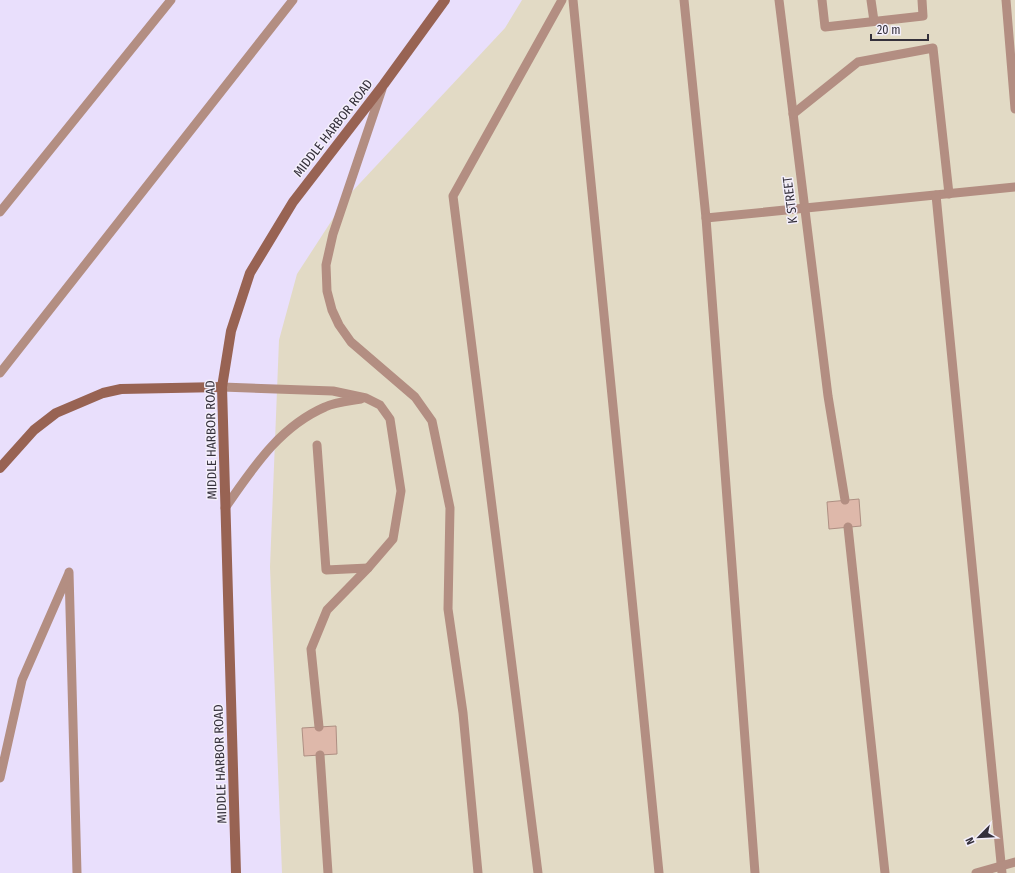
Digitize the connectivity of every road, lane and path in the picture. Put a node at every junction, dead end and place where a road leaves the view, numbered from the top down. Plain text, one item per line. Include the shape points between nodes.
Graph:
1 (172, 0) edge
2 (293, 0) edge
3 (445, 0) edge
4 (562, 0) edge
5 (573, 0) edge
6 (684, 0) edge
7 (779, 0) edge
8 (822, 0) edge
9 (871, 0) edge
10 (922, 0) edge
11 (1006, 0) edge
12 (874, 22) junction
13 (384, 84) junction
14 (1015, 109) edge
15 (793, 114) junction
16 (1015, 187) edge
17 (949, 194) junction
18 (936, 195) junction
19 (804, 208) junction
20 (0, 212) edge
21 (706, 218) junction
22 (0, 373) edge
23 (222, 387) junction
24 (366, 398) junction
25 (316, 445) dead end
26 (0, 468) edge
27 (845, 500) dead end
28 (225, 508) junction
29 (848, 527) dead end
30 (368, 568) junction
31 (319, 727) dead end
32 (320, 755) dead end
33 (0, 778) edge
34 (1015, 862) edge
35 (1002, 869) edge
36 (78, 873) edge
37 (236, 873) edge
38 (328, 873) edge
39 (478, 873) edge
40 (538, 873) edge
41 (659, 873) edge
42 (756, 873) edge
43 (885, 873) edge
44 (976, 873) edge

1 - 20 lane
2 - 22 lane
3 - 13 main road, MIDDLE HARBOR ROAD
4 - 40 lane via 453,196
5 - 41 lane
6 - 21 lane
7 - 15 lane, K STREET
8 - 12 lane via 825,27
9 - 12 lane
10 - 12 lane via 923,16
11 - 14 lane
13 - 23 main road, MIDDLE HARBOR ROAD via 293,202 250,273 231,331
13 - 39 lane via 333,234 326,265 327,291 339,326 351,342 415,397 432,421 450,508 448,609 463,713
15 - 17 lane via 858,62 933,48
15 - 19 lane, K STREET
16 - 17 lane
17 - 18 lane
18 - 19 lane
18 - 35 lane
19 - 21 lane
19 - 27 lane, K STREET via 828,396
21 - 42 lane
23 - 24 lane via 333,391
23 - 26 main road via 121,389 103,393 56,413 34,430
23 - 28 main road, MIDDLE HARBOR ROAD
24 - 28 lane via 326,406 294,425 264,453
24 - 30 lane via 380,405 390,419 401,491 393,539
25 - 30 lane via 326,570
28 - 37 main road, MIDDLE HARBOR ROAD
29 - 43 lane
30 - 31 lane via 327,610 311,650
32 - 38 lane
33 - 36 lane via 22,680 69,572
34 - 35 lane
35 - 44 lane

